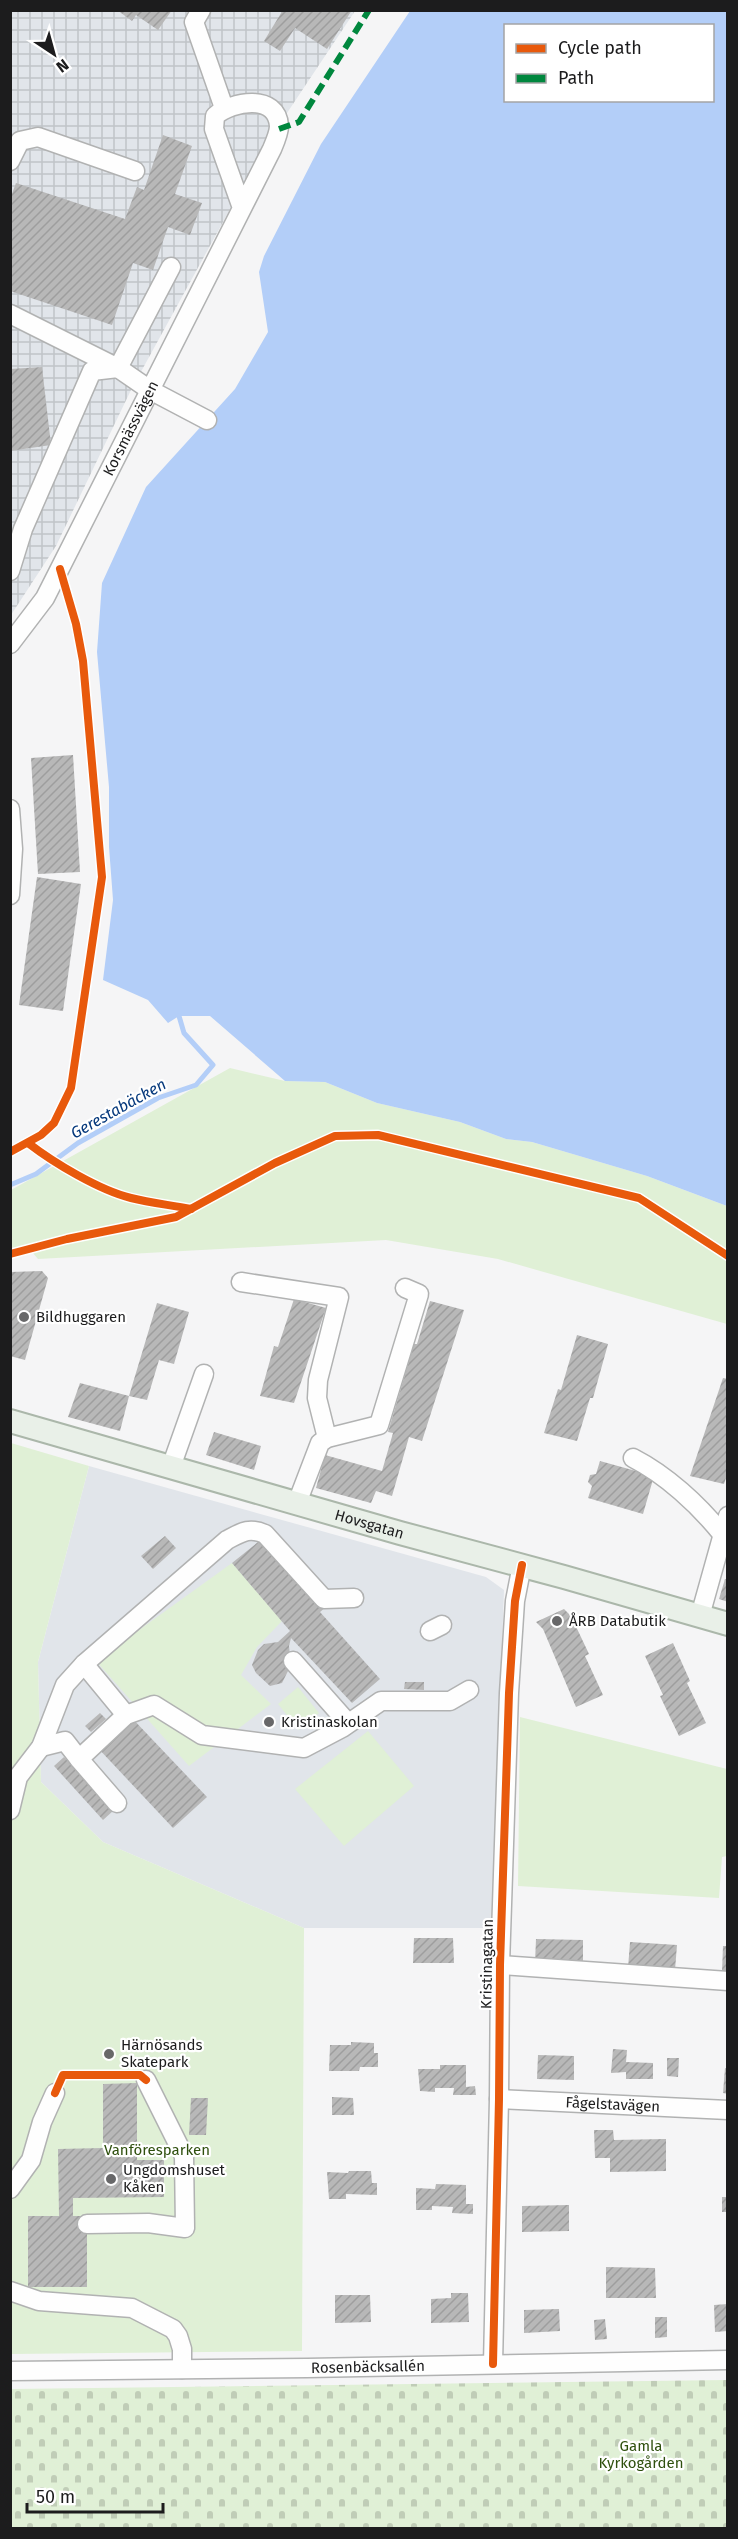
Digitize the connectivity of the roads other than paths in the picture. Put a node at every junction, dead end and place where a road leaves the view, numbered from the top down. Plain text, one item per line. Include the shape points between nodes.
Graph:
1 (201, 10) edge
2 (224, 108) junction
3 (10, 161) edge
4 (135, 171) dead end
5 (242, 208) junction
6 (171, 267) dead end
7 (10, 314) edge
8 (118, 368) junction
9 (150, 390) junction
10 (207, 420) dead end
11 (10, 571) edge
12 (10, 644) edge
13 (10, 809) edge
14 (10, 895) edge
15 (241, 1282) dead end
16 (405, 1288) dead end
17 (204, 1374) dead end
18 (10, 1421) edge
19 (327, 1438) junction
20 (633, 1458) dead end
21 (171, 1467) junction
22 (297, 1503) junction
23 (728, 1516) edge
24 (722, 1534) junction
25 (522, 1565) junction
26 (354, 1598) dead end
27 (700, 1616) junction
28 (728, 1624) edge
29 (293, 1661) dead end
30 (84, 1664) junction
31 (469, 1690) dead end
32 (126, 1715) junction
33 (348, 1723) junction
34 (41, 1747) junction
35 (79, 1759) junction
36 (117, 1803) dead end
37 (10, 1810) edge
38 (500, 1965) junction
39 (728, 1981) edge
40 (146, 2080) dead end
41 (55, 2093) dead end
42 (499, 2099) junction
43 (728, 2110) edge
44 (10, 2189) edge
45 (87, 2224) dead end
46 (10, 2291) edge
47 (728, 2360) edge
48 (493, 2364) junction
49 (182, 2369) junction
50 (10, 2371) edge

1 - 2 street via 194,22
2 - 5 street via 215,116 214,129
2 - 5 street, Korsmässvägen via 259,102 277,117 279,129 272,149
3 - 4 street via 20,141 38,137
5 - 9 street, Korsmässvägen
6 - 8 street
7 - 8 street
8 - 9 street
8 - 11 street via 92,371 23,530
9 - 10 street
9 - 12 street, Korsmässvägen via 45,598
13 - 14 street
15 - 19 street via 339,1297 318,1380 317,1398
16 - 19 street via 420,1294 379,1425
17 - 21 street
18 - 21 main road, Hovsgatan
19 - 22 street via 320,1443
20 - 24 street via 674,1486
21 - 22 main road, Hovsgatan
22 - 25 main road, Hovsgatan
23 - 24 street
24 - 27 street
25 - 27 main road, Hovsgatan
25 - 38 street, Kristinagatan via 508,1693
26 - 30 street via 324,1599 265,1534 246,1530 227,1540
27 - 28 main road, Hovsgatan
29 - 33 street
30 - 32 street
30 - 34 street via 65,1685
31 - 33 street via 450,1701 381,1701
32 - 33 street via 154,1705 202,1735 304,1748
32 - 35 street
34 - 35 street via 65,1741
34 - 37 street via 18,1778
35 - 36 street
38 - 39 street
38 - 42 street, Kristinagatan
40 - 45 street via 184,2156 185,2228 148,2223
41 - 44 street via 31,2160
42 - 43 street, Fågelstavägen
42 - 48 street, Kristinagatan
46 - 49 street via 39,2301 132,2308 173,2329 182,2349
47 - 48 street, Rosenbäcksallén
48 - 49 street, Rosenbäcksallén
49 - 50 street, Rosenbäcksallén

